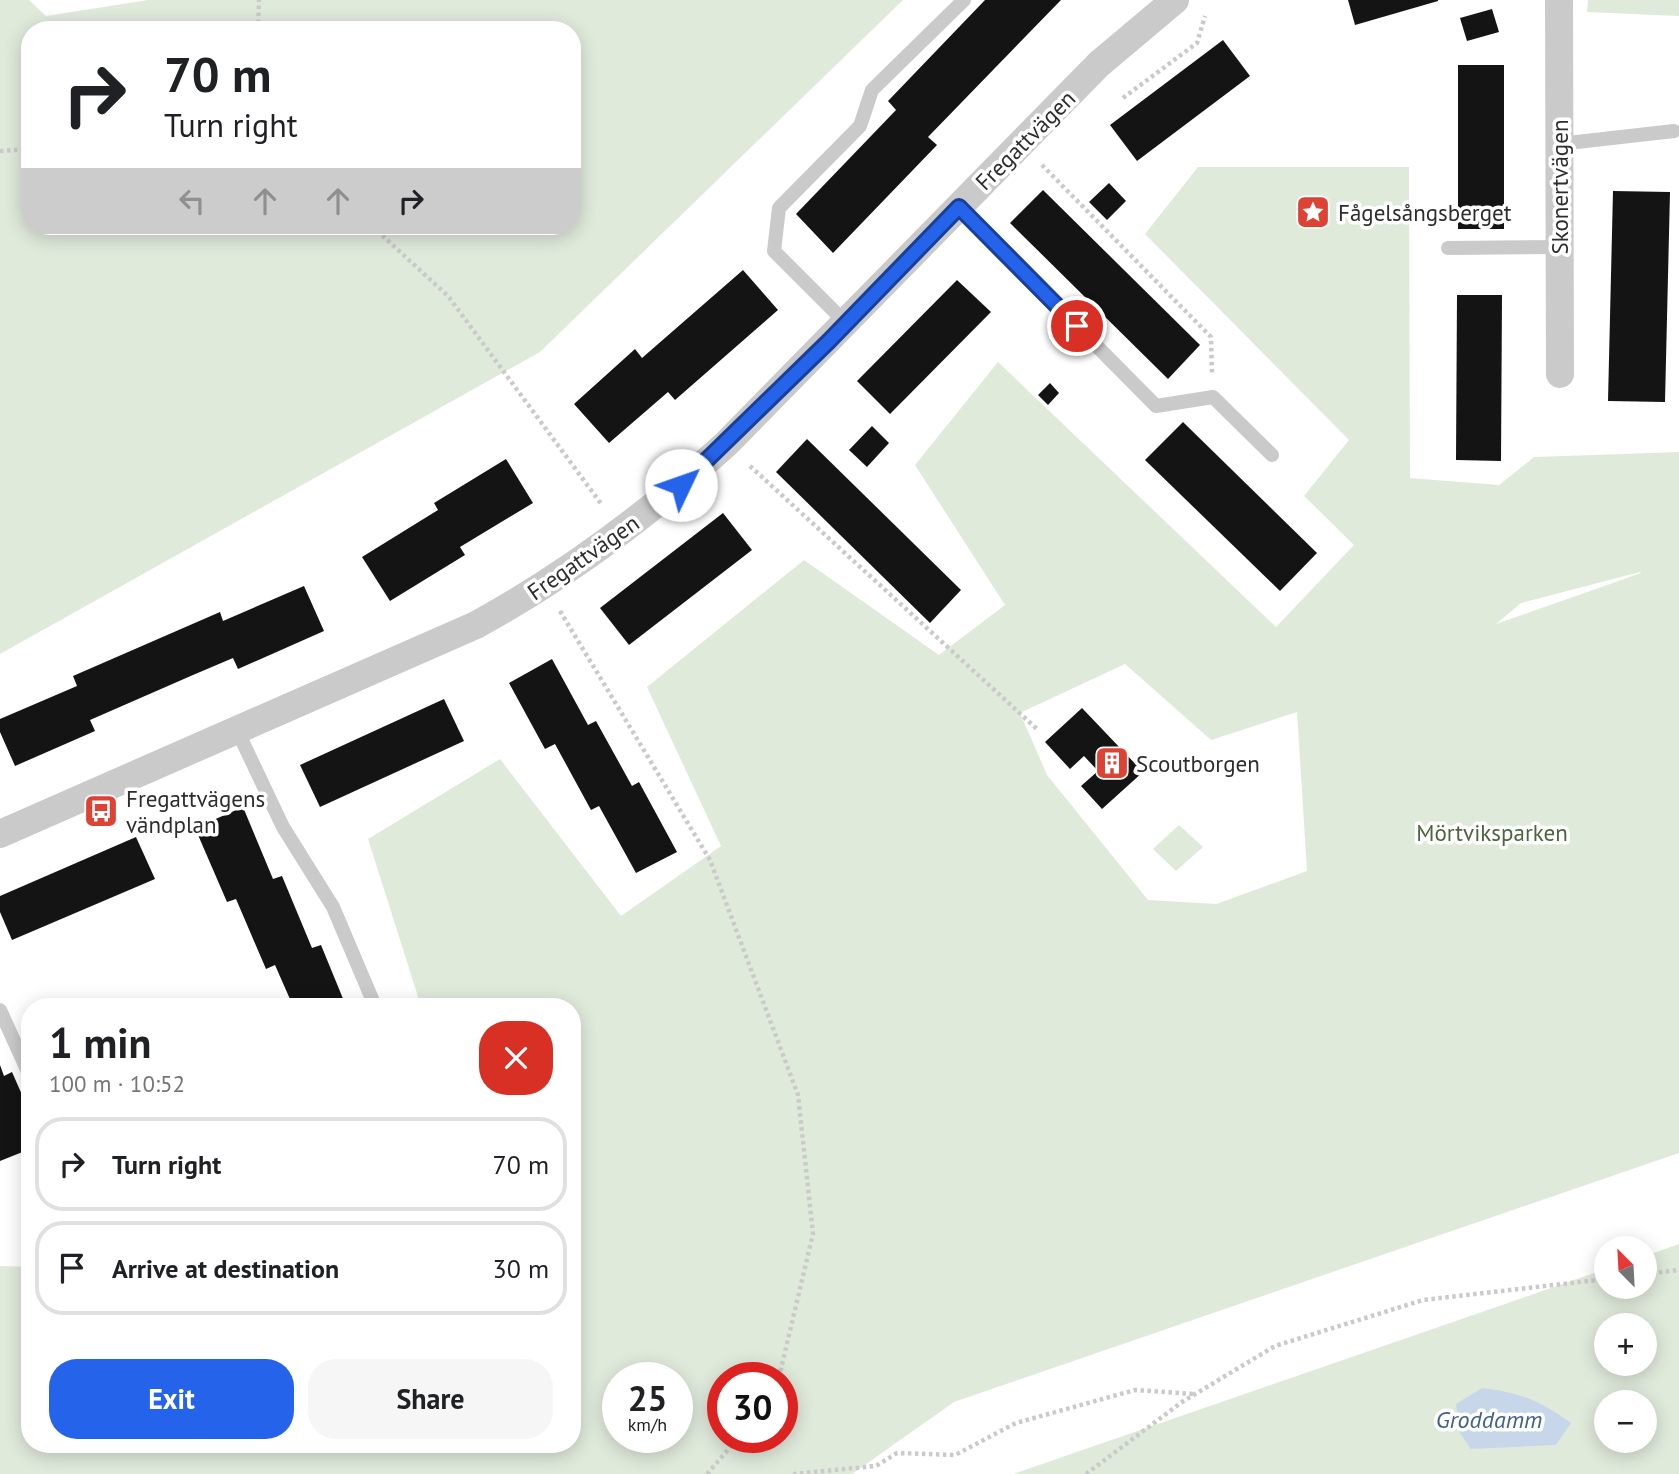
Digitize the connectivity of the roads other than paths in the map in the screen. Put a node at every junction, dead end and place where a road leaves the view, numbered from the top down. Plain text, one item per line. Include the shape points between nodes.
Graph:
1 (964, 0) edge
2 (1175, 0) edge
3 (1559, 0) edge
4 (1674, 131) dead end
5 (1559, 144) junction
6 (959, 207) junction
7 (1560, 247) junction
8 (1448, 248) dead end
9 (846, 324) junction
10 (1560, 374) dead end
11 (1272, 455) dead end
12 (237, 730) junction
13 (0, 834) edge
14 (372, 998) edge
15 (0, 1010) edge
16 (21, 1056) edge

1 - 9 lane via 872,90 860,126 779,208 774,251
2 - 6 street, Fregattvägen via 1099,64
3 - 5 street, Skonertvägen
4 - 5 lane
5 - 7 street, Skonertvägen
6 - 9 street, Fregattvägen
6 - 11 lane via 1156,406 1213,397
7 - 8 lane
7 - 10 street, Skonertvägen
9 - 12 street, Fregattvägen via 681,485 545,587 476,625
12 - 13 street, Fregattvägen
12 - 14 lane via 282,827 333,907
15 - 16 lane

